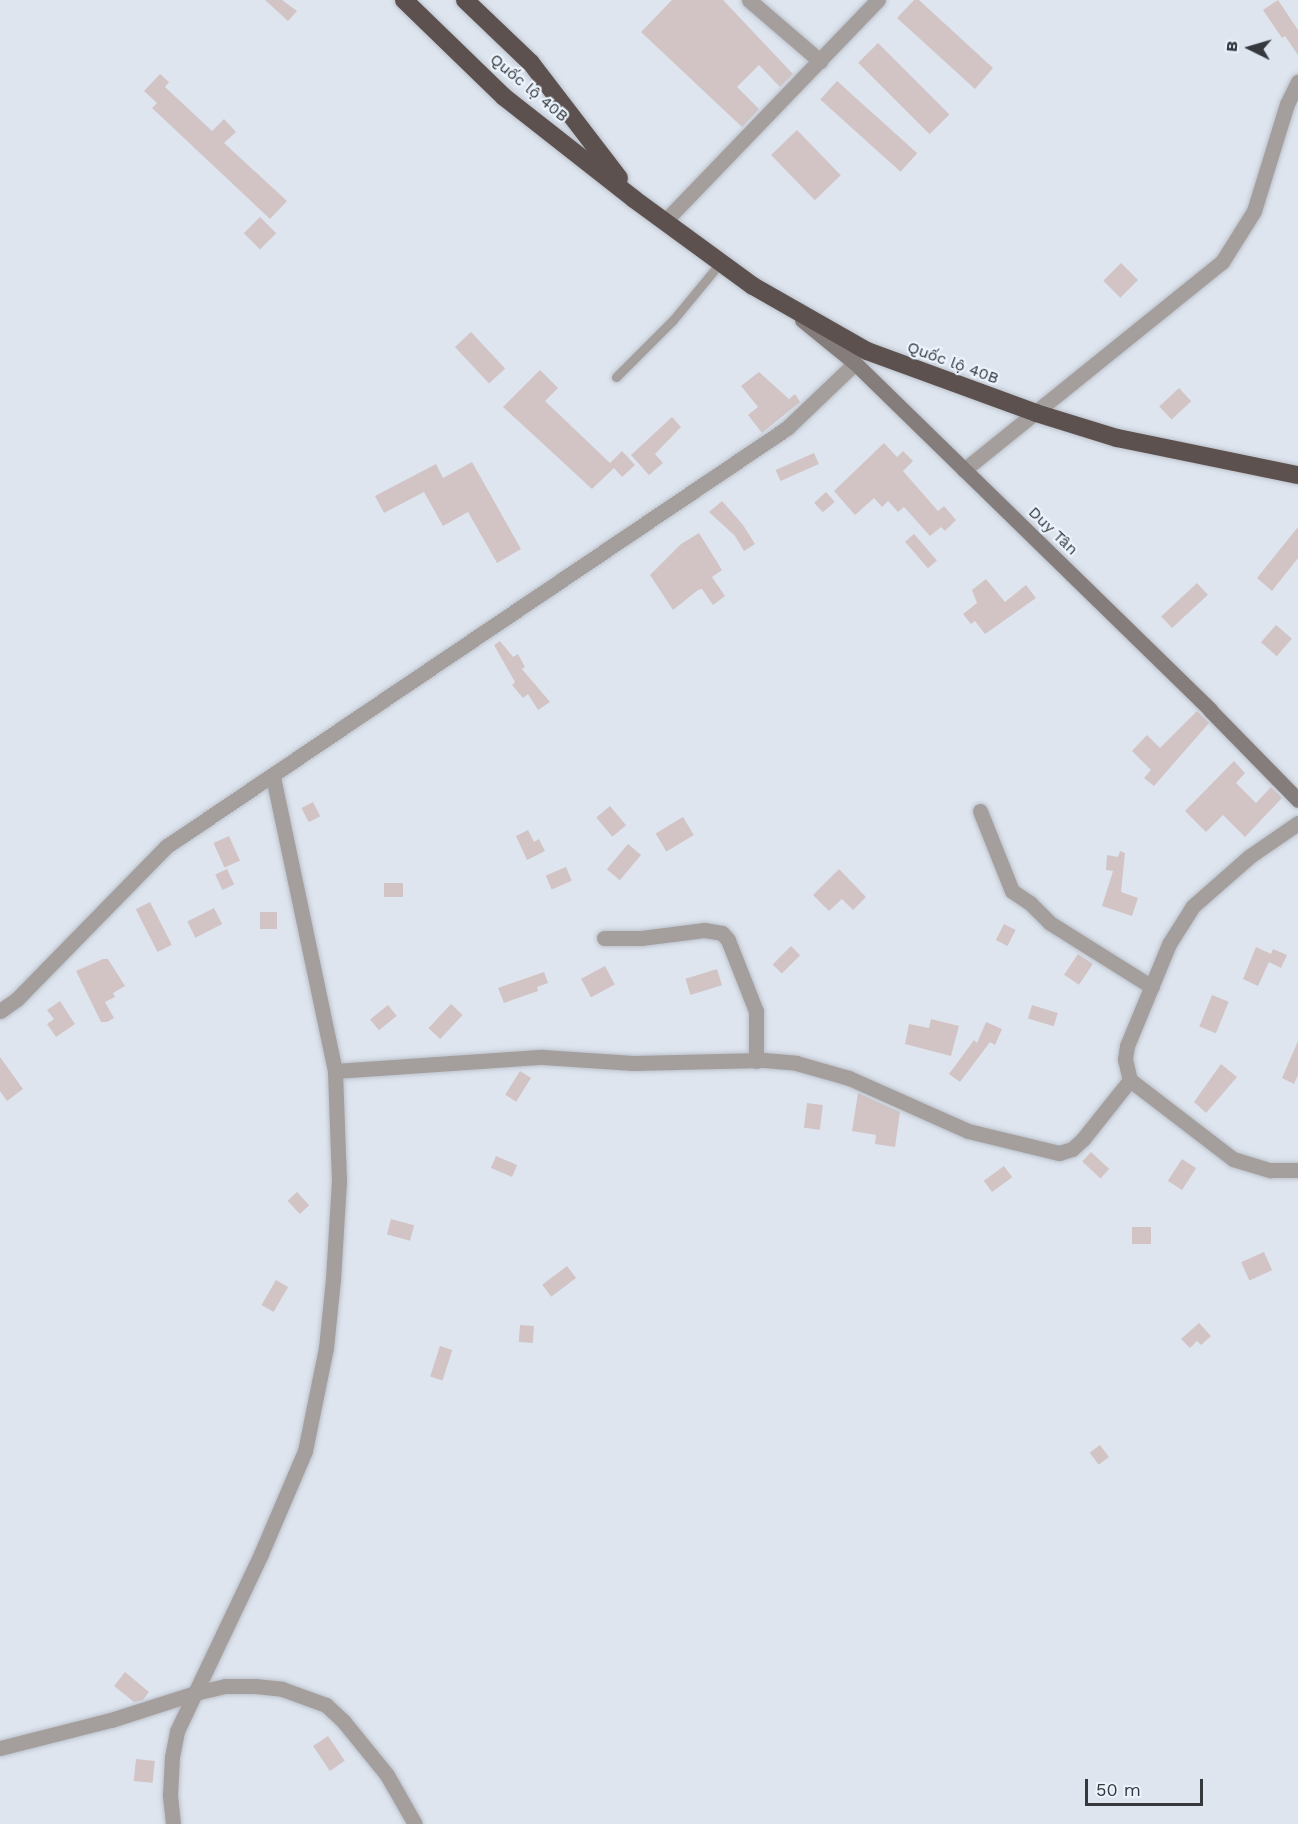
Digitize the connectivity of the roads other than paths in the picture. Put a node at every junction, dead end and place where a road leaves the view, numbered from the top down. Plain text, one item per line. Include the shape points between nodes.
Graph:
1 (404, 0) edge
2 (466, 0) edge
3 (749, 0) edge
4 (878, 0) edge
5 (820, 61) junction
6 (1298, 81) edge
7 (634, 199) junction
8 (665, 221) junction
9 (721, 262) junction
10 (774, 298) junction
11 (855, 363) junction
12 (616, 377) dead end
13 (1036, 412) junction
14 (964, 470) junction
15 (1298, 475) edge
16 (273, 777) junction
17 (1298, 800) edge
18 (980, 811) dead end
19 (1298, 823) edge
20 (604, 938) dead end
21 (1152, 987) junction
22 (0, 1011) edge
23 (756, 1060) junction
24 (335, 1071) junction
25 (1131, 1080) junction
26 (1298, 1170) edge
27 (195, 1693) junction
28 (0, 1748) edge
29 (173, 1824) edge
30 (415, 1824) edge

1 - 7 highway, Quốc lộ 40B via 504,97
2 - 7 highway, Quốc lộ 40B via 531,63
3 - 5 street
4 - 5 street
5 - 8 street
6 - 13 street via 1287,104 1254,211 1222,262
7 - 8 highway, Quốc lộ 40B
8 - 9 highway, Quốc lộ 40B
9 - 10 highway, Quốc lộ 40B
9 - 12 lane via 673,320
10 - 11 street, Duy Tân
10 - 13 highway, Quốc lộ 40B via 867,351
11 - 14 street, Duy Tân
11 - 16 street via 787,428
13 - 14 street
13 - 15 highway, Quốc lộ 40B via 1118,438
14 - 17 street, Duy Tân
16 - 22 street via 167,846 17,999
16 - 24 street
18 - 21 street via 1012,891 1050,923
19 - 21 street via 1250,856 1193,906 1169,944
20 - 23 street via 704,930 722,933 756,1011
21 - 25 street via 1127,1046 1125,1059
23 - 24 street via 633,1063 543,1057
23 - 25 street via 811,1066 849,1078 968,1131 1059,1153 1072,1149 1083,1139
24 - 27 street via 337,1230 326,1348 315,1407 305,1451
25 - 26 street via 1233,1159 1270,1170
27 - 28 street via 111,1720
27 - 29 street via 177,1731 172,1757
27 - 30 street via 225,1686 255,1686 305,1695 326,1705 361,1740

